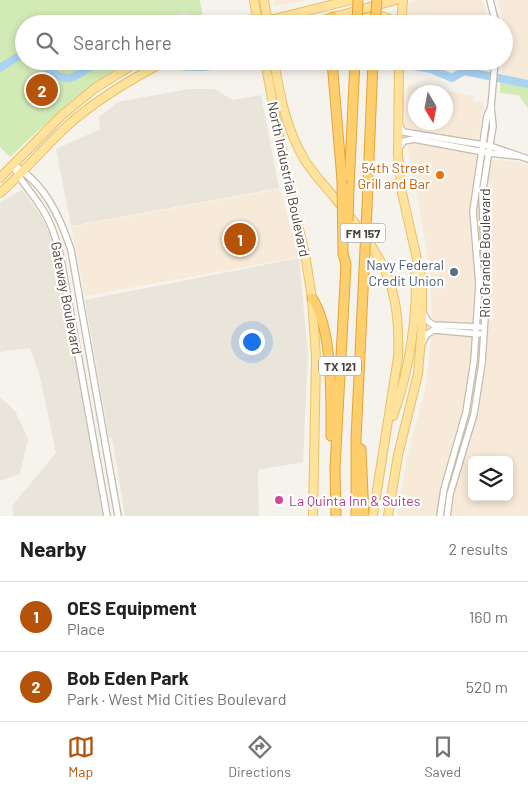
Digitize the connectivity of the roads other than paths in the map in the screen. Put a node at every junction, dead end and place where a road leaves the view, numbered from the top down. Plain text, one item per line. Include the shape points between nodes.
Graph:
1 (254, 0) edge
2 (264, 0) edge
3 (325, 0) edge
4 (351, 0) edge
5 (358, 0) edge
6 (377, 0) edge
7 (396, 0) edge
8 (403, 0) edge
9 (490, 0) edge
10 (334, 2) edge
11 (316, 9) junction
12 (256, 15) edge
13 (267, 15) edge
14 (294, 15) edge
15 (333, 15) edge
16 (349, 15) edge
17 (357, 15) edge
18 (376, 15) edge
19 (402, 15) edge
20 (494, 15) edge
21 (124, 70) edge
22 (150, 70) edge
23 (266, 70) edge
24 (276, 70) edge
25 (332, 70) edge
26 (355, 70) edge
27 (373, 70) edge
28 (398, 70) edge
29 (494, 70) edge
30 (491, 106) junction
31 (397, 120) junction
32 (442, 141) junction
33 (482, 145) junction
34 (490, 146) junction
35 (481, 152) junction
36 (489, 153) junction
37 (398, 155) junction
38 (519, 156) junction
39 (528, 159) edge
40 (13, 165) junction
41 (21, 174) junction
42 (0, 178) edge
43 (0, 193) edge
44 (412, 234) junction
45 (346, 264) junction
46 (312, 298) junction
47 (422, 311) junction
48 (477, 331) junction
49 (484, 331) junction
50 (420, 347) junction
51 (359, 377) junction
52 (96, 392) junction
53 (85, 394) junction
54 (386, 434) junction
55 (335, 468) junction
56 (449, 470) junction
57 (456, 472) junction
58 (107, 516) edge
59 (118, 516) edge
60 (313, 516) edge
61 (336, 516) edge
62 (356, 516) edge
63 (364, 516) edge
64 (373, 516) edge
65 (388, 516) edge
66 (440, 516) edge
67 (447, 516) edge

1 - 12 main road
2 - 13 main road
3 - 11 main road
4 - 10 main road
5 - 17 highway, bridge
6 - 18 highway, bridge
7 - 16 main road
8 - 19 main road
9 - 20 street
10 - 11 main road
10 - 15 main road
11 - 14 main road
21 - 40 main road via 95,88 59,117
22 - 41 main road via 111,91 67,126
23 - 46 main road, North Industrial Boulevard
24 - 54 main road, North Industrial Boulevard / FM 157 via 288,125 305,161 374,246 388,275 399,332
25 - 45 highway, bridge
26 - 45 highway, TX 121, bridge
27 - 51 highway, TX 121, bridge
28 - 31 main road
29 - 30 street, Rio Grande Boulevard
30 - 33 street, Rio Grande Boulevard
30 - 34 street, Rio Grande Boulevard
31 - 32 street via 403,132
31 - 37 main road
32 - 33 street
32 - 35 street
32 - 37 street via 404,141
33 - 34 street
33 - 35 street, Rio Grande Boulevard
34 - 36 street, Rio Grande Boulevard
34 - 38 street
35 - 36 street
35 - 48 street, Rio Grande Boulevard via 473,211 479,284
36 - 38 street
36 - 49 street, Rio Grande Boulevard via 481,211 486,284
37 - 44 main road via 402,193
38 - 39 street
40 - 41 street, Gateway Boulevard
40 - 42 main road
41 - 43 main road
41 - 52 street, Gateway Boulevard via 47,196 64,229 71,250
41 - 53 street, Gateway Boulevard via 53,228
44 - 47 main road via 422,281
44 - 54 main road via 416,282 414,320 395,410
45 - 55 highway, TX 121
46 - 55 highway via 317,305 329,361 331,452
46 - 60 main road, North Industrial Boulevard via 316,357
47 - 48 street via 433,325
47 - 50 main road
48 - 49 street
48 - 50 street via 434,330 426,334
48 - 56 street, Rio Grande Boulevard via 471,390
49 - 57 street, Rio Grande Boulevard via 479,388
50 - 65 main road via 418,374 398,456
51 - 62 highway, TX 121
51 - 63 highway
52 - 53 street
52 - 59 street, Gateway Boulevard
53 - 58 street, Gateway Boulevard
54 - 64 main road, FM 157
55 - 61 highway, TX 121
56 - 57 street
56 - 66 street, Rio Grande Boulevard
57 - 67 street, Rio Grande Boulevard

